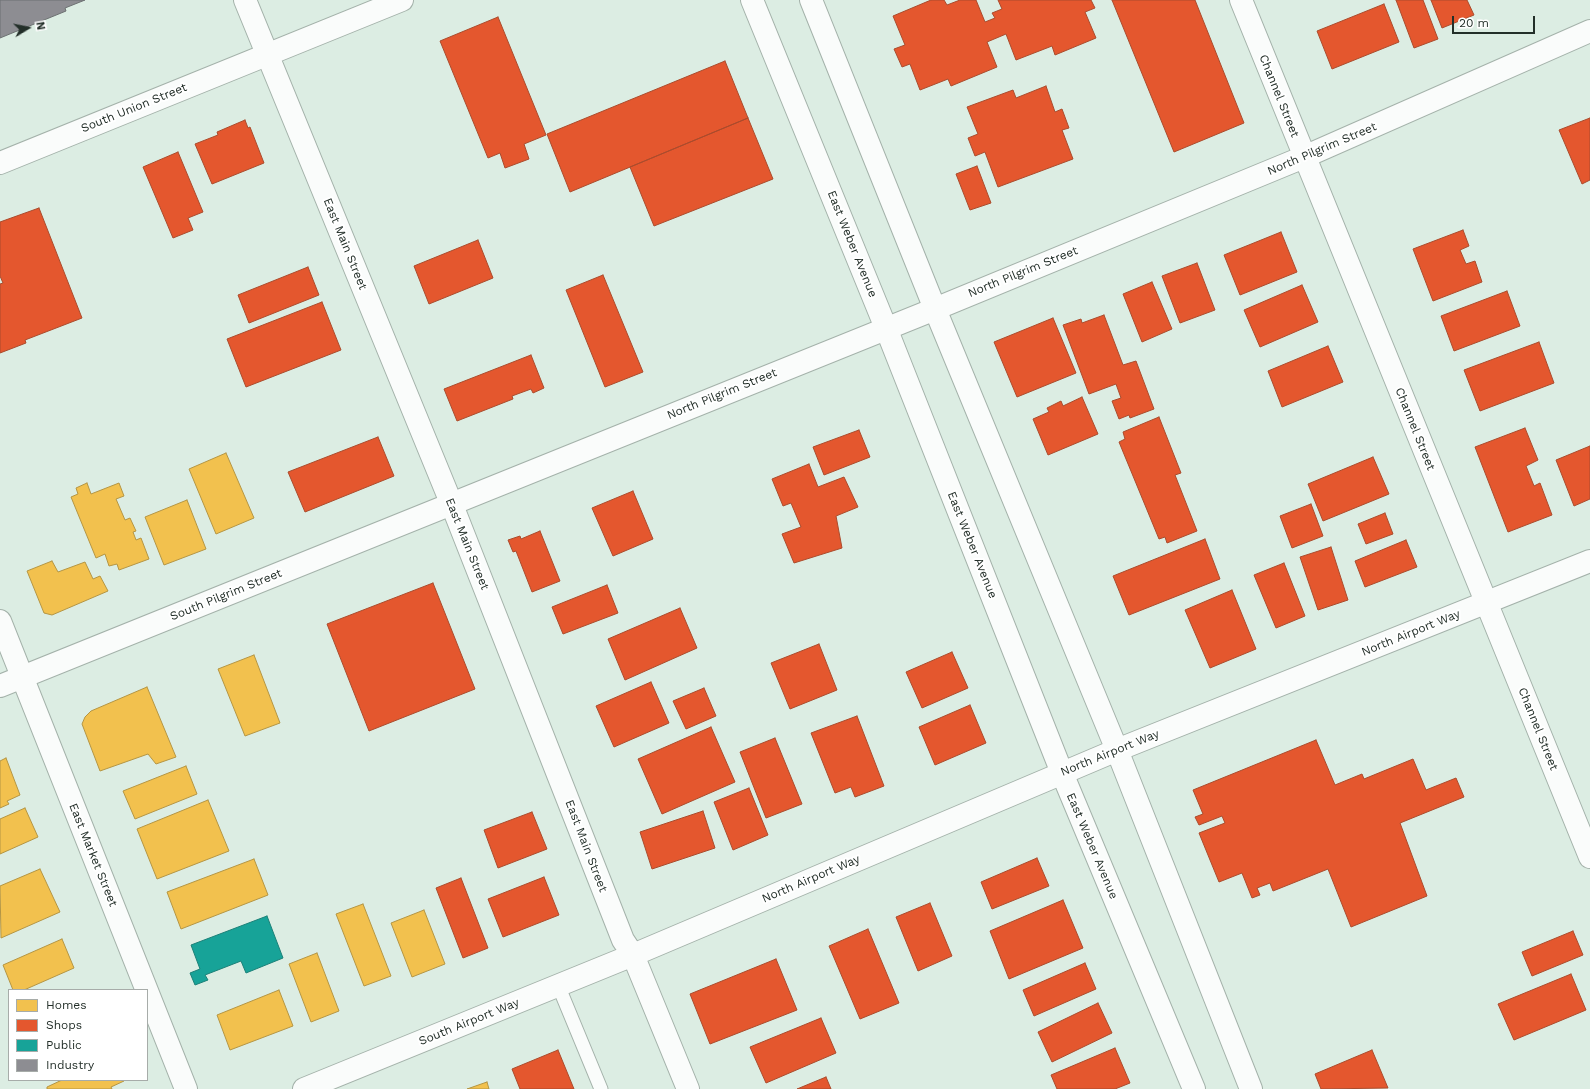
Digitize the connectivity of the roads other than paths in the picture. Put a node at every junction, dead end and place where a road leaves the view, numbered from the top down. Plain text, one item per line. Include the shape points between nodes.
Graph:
1 (245, 0) edge
2 (402, 0) edge
3 (752, 0) edge
4 (811, 0) edge
5 (1241, 0) edge
6 (1590, 31) edge
7 (267, 54) junction
8 (1304, 157) junction
9 (0, 163) edge
10 (935, 309) junction
11 (886, 328) junction
12 (452, 504) junction
13 (1590, 561) edge
14 (1487, 603) junction
15 (0, 621) edge
16 (23, 677) junction
17 (0, 686) edge
18 (1117, 750) junction
19 (1062, 773) junction
20 (1590, 858) edge
21 (633, 955) junction
22 (558, 985) junction
23 (146, 989) edge
24 (148, 993) edge
25 (186, 1089) edge
26 (304, 1089) edge
27 (601, 1089) edge
28 (688, 1089) edge
29 (1194, 1089) edge
30 (1251, 1089) edge

1 - 7 street, East Main Street
2 - 7 street, South Union Street
3 - 11 street, East Weber Avenue
4 - 10 street
5 - 8 street, Channel Street
6 - 8 street, North Pilgrim Street
7 - 9 street, South Union Street
7 - 12 street, East Main Street
8 - 10 street, North Pilgrim Street
8 - 14 street, Channel Street
10 - 11 street, North Pilgrim Street
10 - 18 street
11 - 12 street, North Pilgrim Street
11 - 19 street, East Weber Avenue
12 - 16 street, South Pilgrim Street
12 - 21 street, East Main Street via 620,933
13 - 14 street, North Airport Way
14 - 18 street, North Airport Way
14 - 20 street, Channel Street
15 - 16 street, East Market Street
16 - 17 street, South Pilgrim Street
16 - 23 street, East Market Street
18 - 19 street, North Airport Way
18 - 30 street
19 - 21 street, North Airport Way
19 - 29 street, East Weber Avenue
21 - 22 street, South Airport Way
21 - 28 street, East Main Street
22 - 26 street, South Airport Way
22 - 27 lane
24 - 25 street, East Market Street

